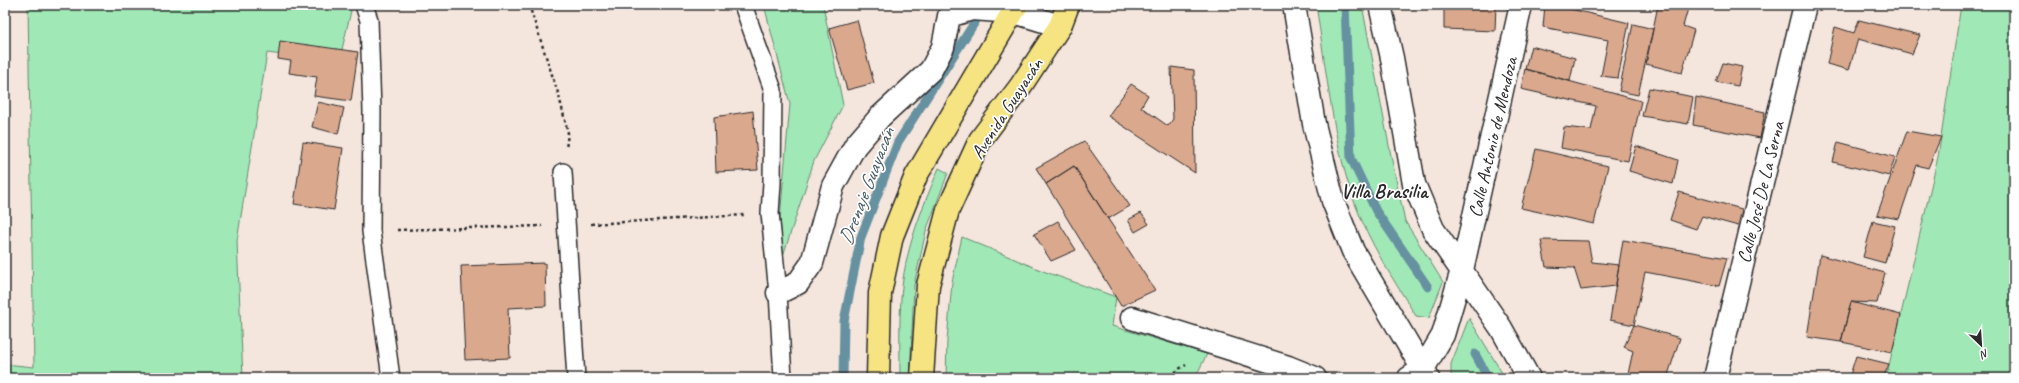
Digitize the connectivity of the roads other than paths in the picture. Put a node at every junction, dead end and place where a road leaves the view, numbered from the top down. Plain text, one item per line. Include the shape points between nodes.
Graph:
1 (364, 5) edge
2 (743, 5) edge
3 (1068, 5) edge
4 (1294, 5) edge
5 (1380, 5) edge
6 (1522, 5) edge
7 (1804, 5) edge
8 (1016, 8) edge
9 (945, 11) edge
10 (1060, 26) junction
11 (563, 172) road end
12 (1462, 270) junction
13 (778, 293) junction
14 (1132, 318) dead end
15 (1420, 375) edge
16 (391, 378) edge
17 (576, 378) edge
18 (782, 378) edge
19 (878, 378) edge
20 (922, 378) edge
21 (1314, 378) edge
22 (1529, 378) edge
23 (1715, 378) edge

1 - 16 lane via 369,20 372,103 372,231
2 - 13 lane via 773,90 770,213
3 - 10 main road, Avenida Guayacán
4 - 15 street via 1314,124 1333,200 1353,251
5 - 12 street via 1414,184 1433,229
6 - 12 street, Calle Antonio de Mendoza
7 - 23 street, Calle José De La Serna
8 - 9 street
8 - 10 street
8 - 19 main road via 916,176 892,236 880,293
9 - 13 street via 942,48 931,70 880,117 855,146 833,186 812,263 798,283
10 - 20 main road, Avenida Guayacán via 1020,87 980,140 948,210 928,286
11 - 17 lane
12 - 15 street, Calle Antonio de Mendoza via 1443,335
12 - 22 street via 1501,328
13 - 18 lane
14 - 21 street via 1288,367

